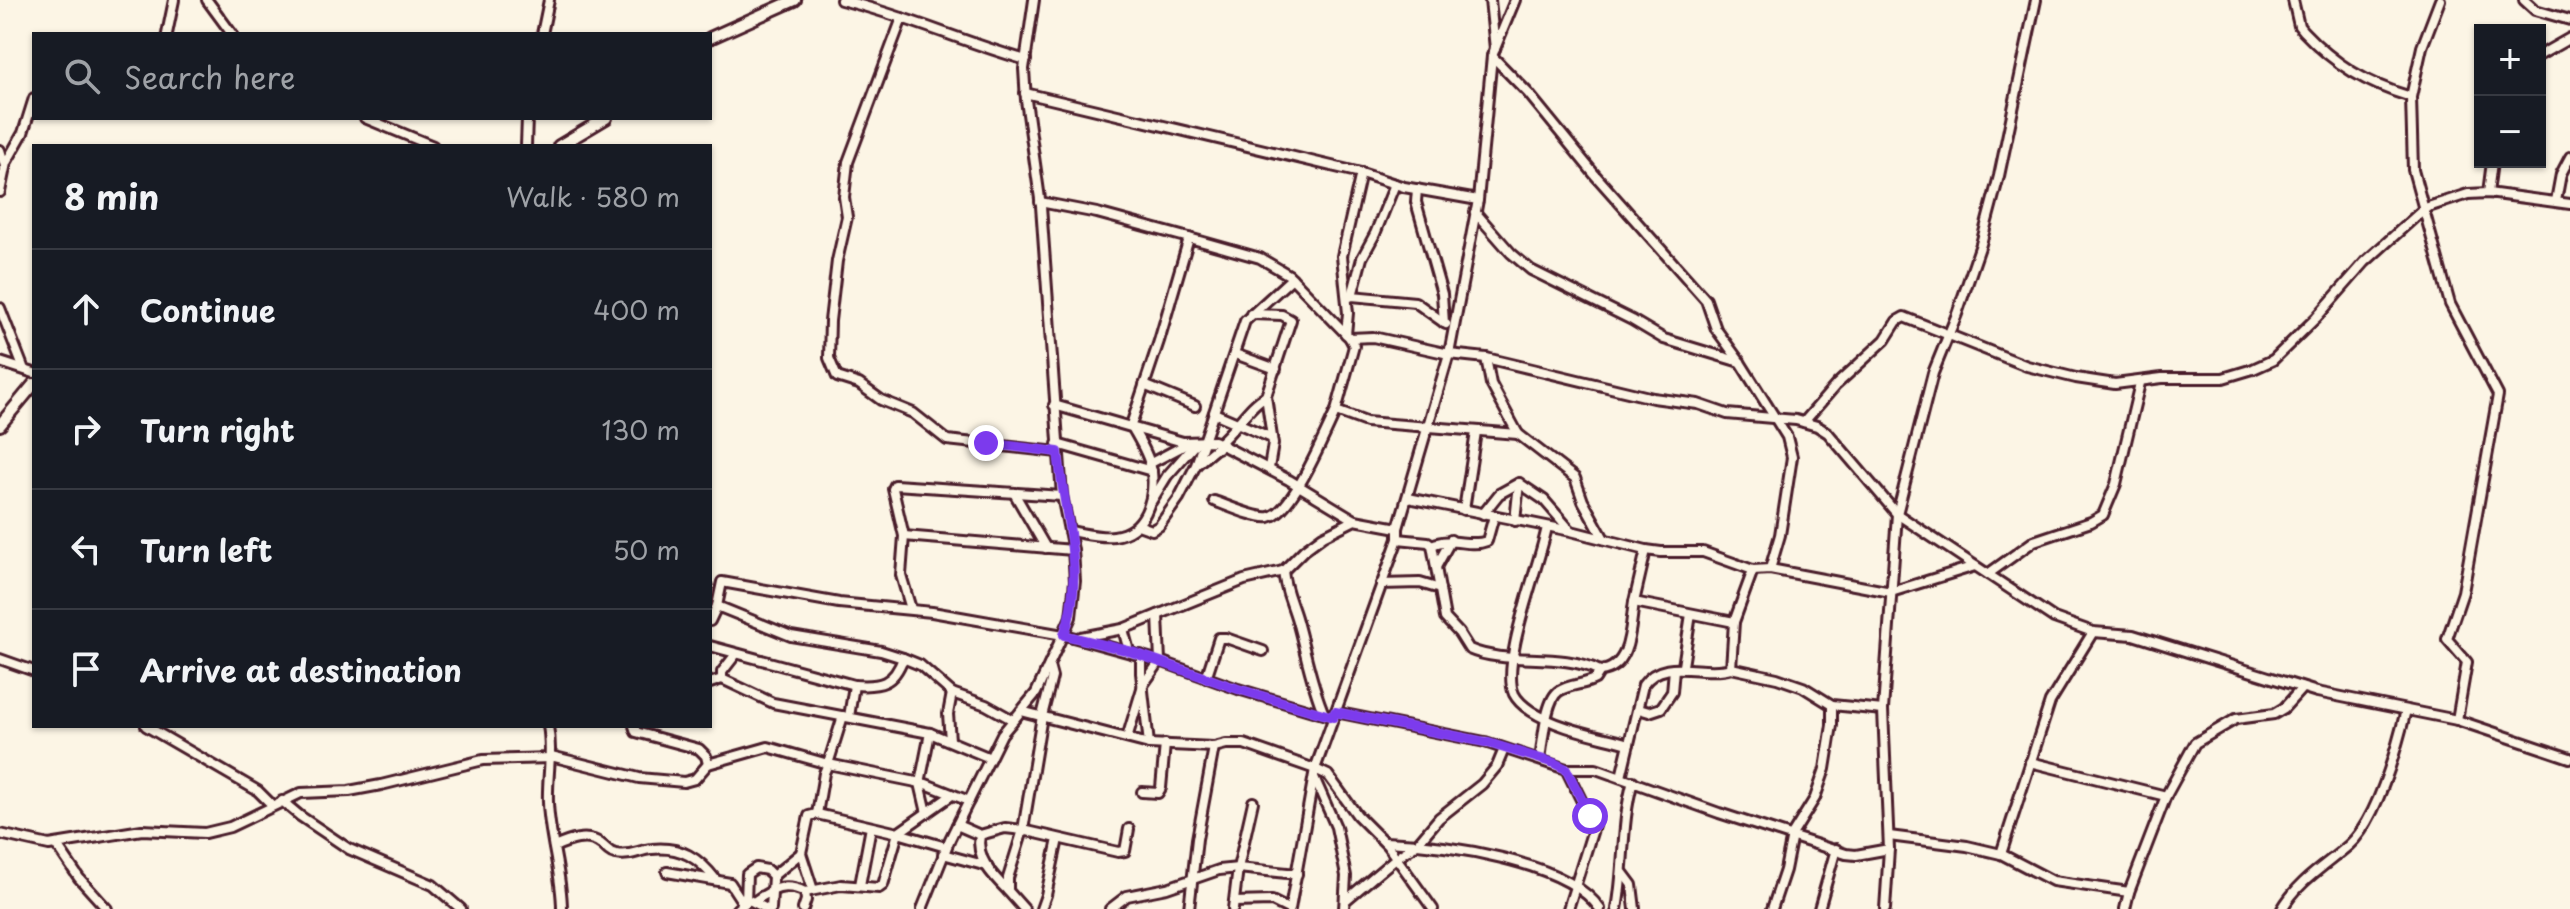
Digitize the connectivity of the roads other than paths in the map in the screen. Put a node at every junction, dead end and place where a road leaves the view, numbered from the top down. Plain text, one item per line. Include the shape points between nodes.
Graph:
1 (174, 0) edge
2 (207, 0) edge
3 (549, 0) edge
4 (795, 0) edge
5 (841, 0) edge
6 (1034, 0) edge
7 (1490, 0) edge
8 (1515, 0) edge
9 (2036, 0) edge
10 (2293, 0) edge
11 (2440, 0) edge
12 (2524, 0) edge
13 (902, 18) junction
14 (2570, 20) edge
15 (167, 32) edge
16 (231, 32) edge
17 (542, 32) edge
18 (712, 37) edge
19 (2570, 38) edge
20 (2546, 52) edge
21 (1493, 53) junction
22 (1026, 60) junction
23 (1025, 93) junction
24 (2411, 97) junction
25 (32, 104) edge
26 (370, 120) edge
27 (527, 120) edge
28 (603, 120) edge
29 (428, 144) edge
30 (526, 144) edge
31 (562, 144) edge
32 (0, 150) edge
33 (2570, 157) edge
34 (5, 167) junction
35 (2491, 168) edge
36 (1361, 173) junction
37 (1395, 184) junction
38 (1417, 189) junction
39 (0, 192) edge
40 (2488, 193) junction
41 (1478, 200) junction
42 (2556, 201) junction
43 (1040, 202) junction
44 (2570, 204) edge
45 (2425, 208) junction
46 (1475, 212) junction
47 (1189, 238) junction
48 (1292, 278) junction
49 (1349, 298) junction
50 (0, 308) edge
51 (1251, 314) junction
52 (1444, 323) junction
53 (1453, 330) junction
54 (1348, 336) junction
55 (1949, 336) junction
56 (1235, 354) junction
57 (1449, 354) junction
58 (1486, 358) junction
59 (0, 362) edge
60 (1740, 362) junction
61 (23, 367) junction
62 (1276, 369) junction
63 (32, 372) edge
64 (2140, 383) junction
65 (1144, 385) junction
66 (32, 386) edge
67 (1266, 396) junction
68 (1054, 405) junction
69 (1195, 406) dead end
70 (1336, 411) junction
71 (1214, 413) junction
72 (1774, 417) junction
73 (1804, 422) junction
74 (1239, 424) junction
75 (0, 425) edge
76 (1131, 425) junction
77 (1429, 429) junction
78 (1476, 432) junction
79 (1518, 434) junction
80 (1272, 438) junction
81 (1196, 443) junction
82 (1222, 444) junction
83 (1057, 448) junction
84 (1196, 465) junction
85 (1150, 468) junction
86 (1269, 468) junction
87 (1519, 483) junction
88 (1300, 486) junction
89 (1014, 493) junction
90 (1062, 496) junction
91 (1408, 498) junction
92 (1214, 501) dead end
93 (1151, 503) junction
94 (1464, 510) junction
95 (1483, 514) junction
96 (1897, 514) junction
97 (1494, 516) junction
98 (1355, 520) junction
99 (1515, 521) junction
100 (1138, 525) junction
101 (1547, 527) junction
102 (1398, 528) junction
103 (1069, 531) junction
104 (1571, 531) junction
105 (904, 536) junction
106 (1398, 539) junction
107 (1451, 540) junction
108 (1604, 540) junction
109 (1432, 545) junction
110 (1046, 548) junction
111 (1073, 550) junction
112 (1646, 550) junction
113 (1975, 566) junction
114 (1436, 567) junction
115 (1770, 569) junction
116 (1753, 570) junction
117 (1283, 571) junction
118 (1988, 574) junction
119 (1381, 584) junction
120 (1440, 589) junction
121 (1891, 592) junction
122 (715, 601) edge
123 (1634, 602) junction
124 (911, 609) junction
125 (1691, 614) junction
126 (1158, 615) junction
127 (1734, 622) junction
128 (1123, 629) junction
129 (2093, 632) junction
130 (1064, 635) junction
131 (1078, 638) junction
132 (712, 647) edge
133 (1129, 651) junction
134 (1263, 651) dead end
135 (736, 654) junction
136 (1141, 655) junction
137 (1514, 657) junction
138 (903, 658) junction
139 (0, 659) edge
140 (1160, 661) junction
141 (1049, 666) junction
142 (1679, 668) junction
143 (1731, 668) junction
144 (32, 670) edge
145 (1600, 671) junction
146 (1206, 678) junction
147 (722, 679) junction
148 (712, 682) edge
149 (854, 685) junction
150 (1143, 685) junction
151 (2302, 688) junction
152 (952, 693) junction
153 (1832, 705) junction
154 (1639, 709) junction
155 (1883, 710) junction
156 (2406, 710) junction
157 (1021, 711) junction
158 (1331, 714) junction
159 (846, 716) junction
160 (1042, 716) junction
161 (1546, 719) junction
162 (1013, 720) junction
163 (2457, 720) junction
164 (149, 728) edge
165 (548, 728) edge
166 (635, 728) edge
167 (930, 733) junction
168 (1127, 738) junction
169 (950, 740) junction
170 (1149, 744) junction
171 (1165, 744) junction
172 (1629, 744) junction
173 (1214, 747) junction
174 (1504, 749) junction
175 (551, 757) junction
176 (990, 758) junction
177 (2570, 758) edge
178 (1540, 759) junction
179 (2030, 762) junction
180 (708, 764) junction
181 (828, 764) junction
182 (1566, 769) junction
183 (1314, 773) junction
184 (1621, 777) junction
185 (1633, 781) junction
186 (920, 783) junction
187 (1142, 792) dead end
188 (952, 795) junction
189 (2166, 796) junction
190 (282, 801) junction
191 (969, 801) junction
192 (1253, 802) dead end
193 (272, 805) junction
194 (927, 813) junction
195 (817, 814) junction
196 (957, 825) junction
197 (871, 827) junction
198 (1129, 829) dead end
199 (1023, 830) junction
200 (898, 833) junction
201 (0, 834) edge
202 (980, 835) junction
203 (1792, 835) junction
204 (1889, 836) junction
205 (1058, 839) junction
206 (1385, 842) junction
207 (56, 844) junction
208 (1417, 844) junction
209 (554, 847) junction
210 (1836, 849) junction
211 (1889, 849) junction
212 (945, 851) junction
213 (801, 853) junction
214 (2001, 854) junction
215 (1396, 858) junction
216 (987, 866) junction
217 (1238, 868) junction
218 (667, 872) dead end
219 (1623, 872) junction
220 (747, 874) junction
221 (1297, 874) junction
222 (773, 876) junction
223 (1193, 879) junction
224 (716, 880) junction
225 (730, 883) junction
226 (860, 885) junction
227 (1575, 886) junction
228 (773, 889) junction
229 (809, 891) junction
230 (1008, 891) junction
231 (2129, 892) junction
232 (746, 904) edge
233 (1233, 905) edge
234 (1344, 905) edge
235 (107, 909) edge
236 (461, 909) edge
237 (563, 909) edge
238 (769, 909) edge
239 (803, 909) edge
240 (922, 909) edge
241 (1024, 909) edge
242 (1041, 909) edge
243 (1110, 909) edge
244 (1189, 909) edge
245 (1289, 909) edge
246 (1433, 909) edge
247 (1568, 909) edge
248 (1600, 909) edge
249 (1617, 909) edge
250 (1635, 909) edge
251 (1772, 909) edge
252 (1819, 909) edge
253 (1885, 909) edge
254 (2125, 909) edge
255 (2282, 909) edge

1 - 15 street
2 - 16 street
3 - 17 street
4 - 18 street
5 - 13 street
6 - 22 street
7 - 21 street
8 - 21 street
9 - 55 street via 1999,176
10 - 24 street via 2303,31 2352,73
11 - 24 street
12 - 14 street via 2535,10
13 - 22 street
13 - 83 street via 848,162 847,217 837,261 829,358 837,377 913,413 947,440
19 - 20 street
21 - 41 street
21 - 60 street via 1706,300 1716,329
22 - 23 street
23 - 36 street
23 - 43 street
24 - 45 street via 2413,170
25 - 34 street
26 - 29 street
27 - 30 street
28 - 31 street
32 - 34 street
33 - 42 street
34 - 39 street
35 - 40 street
36 - 37 street
36 - 49 street via 1342,256
37 - 38 street
37 - 49 street
38 - 41 street
38 - 52 street
40 - 42 street
40 - 45 street
41 - 46 street
42 - 44 street
43 - 47 street
43 - 68 street
45 - 64 street via 2365,262 2273,360 2223,378
45 - 163 street via 2450,304 2498,395 2463,592 2447,639 2467,662
46 - 53 street
46 - 60 street via 1531,270 1664,339
47 - 48 street via 1260,258
47 - 65 street
48 - 51 street
48 - 54 street
49 - 52 street via 1415,302
49 - 54 street
50 - 61 street
51 - 56 street
51 - 62 street via 1291,320
52 - 53 street
53 - 57 street
54 - 57 street
54 - 70 street via 1354,346
55 - 64 street via 2027,366 2102,382
55 - 73 street via 1911,319 1897,321 1885,340
55 - 96 street via 1920,417
56 - 62 street
56 - 71 street
57 - 58 street
57 - 77 street
58 - 72 street via 1727,414
58 - 79 street via 1491,384
59 - 61 street
60 - 72 street
61 - 63 street
62 - 67 street
64 - 118 street via 2116,484 2103,515 2034,541
65 - 69 street
65 - 76 street
66 - 75 street
67 - 74 street
67 - 80 street
68 - 76 street
68 - 83 street
70 - 77 street via 1366,422
70 - 88 street
71 - 74 street
71 - 81 street
72 - 73 street
72 - 115 street via 1792,457
73 - 96 street via 1828,433
74 - 80 street
74 - 82 street
76 - 81 street
76 - 85 street
77 - 78 street
77 - 91 street
78 - 79 street
78 - 94 street
79 - 108 street via 1575,478
80 - 86 street
81 - 82 street
81 - 84 street
81 - 85 street
81 - 93 street
82 - 84 street
82 - 86 street
83 - 85 street
83 - 90 street
84 - 100 street via 1159,526 1152,530
85 - 93 street
86 - 88 street
87 - 95 street via 1499,494
87 - 99 street
87 - 104 street via 1544,500
88 - 92 street via 1270,517
88 - 98 street
89 - 90 street
89 - 105 street via 895,485
89 - 110 street
90 - 103 street
91 - 94 street
91 - 102 street
93 - 100 street
94 - 95 street
95 - 97 street
96 - 113 street
96 - 121 street
97 - 99 street
97 - 107 street via 1487,541
98 - 102 street
98 - 117 street via 1323,536
99 - 101 street
100 - 103 street via 1116,536
101 - 104 street
101 - 137 street
102 - 106 street
103 - 111 street
104 - 108 street
105 - 110 street
105 - 124 street via 901,575
106 - 109 street
106 - 119 street
107 - 109 street
107 - 114 street
108 - 112 street
109 - 114 street
110 - 111 street
111 - 130 street via 1075,581
112 - 116 street via 1703,552
112 - 123 street
113 - 118 street
113 - 121 street
114 - 120 street
115 - 116 street
115 - 121 street
116 - 127 street
117 - 126 street via 1244,580
117 - 158 street via 1312,686
118 - 129 street via 2054,618
119 - 120 street via 1420,583
119 - 158 street
120 - 137 street via 1445,618 1469,649
121 - 155 street
122 - 124 street via 722,582 839,603
122 - 138 street via 791,636
123 - 125 street
123 - 145 street via 1627,649 1611,670
124 - 130 street
125 - 127 street
125 - 142 street
126 - 128 street
126 - 140 street
127 - 143 street
128 - 131 street
128 - 133 street
129 - 151 street via 2133,635
129 - 179 street via 2050,702
130 - 131 street
130 - 141 street
131 - 133 street
132 - 135 street
133 - 136 street
134 - 146 street via 1219,638
135 - 147 street
135 - 149 street
136 - 140 street
136 - 150 street
137 - 145 street
137 - 161 street via 1515,697
138 - 149 street via 889,680 874,687
138 - 152 street via 920,665
139 - 144 street
140 - 146 street
140 - 150 street
141 - 157 street
141 - 160 street via 1052,677
142 - 143 street
142 - 154 street via 1649,676
142 - 154 street via 1661,708
143 - 153 street via 1803,687
145 - 161 street via 1589,683 1557,692
146 - 158 street
147 - 148 street
147 - 159 street via 773,703
149 - 159 street
150 - 168 street
150 - 170 street
151 - 156 street
151 - 189 street via 2274,714 2236,719 2195,743
152 - 162 street
152 - 169 street
153 - 155 street
153 - 203 street via 1825,769 1815,798
154 - 172 street
155 - 204 street
156 - 163 street
156 - 255 street via 2385,785 2360,830 2298,887
157 - 160 street
157 - 162 street
158 - 174 street
158 - 183 street
159 - 167 street
159 - 181 street
160 - 168 street
160 - 199 street
161 - 172 street
161 - 178 street
162 - 176 street
163 - 177 street
164 - 193 street via 258,791
165 - 175 street
166 - 180 street via 699,749
167 - 169 street
167 - 186 street
168 - 170 street
169 - 176 street
170 - 171 street
171 - 173 street
171 - 187 street via 1161,788 1158,793
172 - 184 street
173 - 183 street via 1244,744
173 - 223 street
174 - 178 street
174 - 208 street via 1482,784 1439,818
175 - 180 street via 684,782 695,779
175 - 190 street via 473,761 381,785 307,792
175 - 209 street via 548,804
176 - 191 street
178 - 182 street
179 - 189 street
179 - 214 street
180 - 181 street via 768,747
181 - 186 street
181 - 195 street
182 - 184 street via 1596,769
182 - 227 street via 1594,826
183 - 206 street via 1328,775
183 - 221 street
183 - 234 street via 1336,827 1346,876
184 - 185 street
185 - 203 street
185 - 219 street via 1625,808
186 - 188 street
186 - 194 street
188 - 191 street
188 - 194 street
189 - 231 street
190 - 193 street
190 - 236 street via 349,849 433,885
191 - 196 street
192 - 217 street
193 - 207 street via 230,827 205,833 142,830
194 - 200 street
195 - 197 street
195 - 213 street via 809,816
196 - 202 street
196 - 212 street
197 - 200 street
197 - 226 street
198 - 205 street via 1125,851 1118,852
199 - 202 street via 1005,828
199 - 205 street
199 - 230 street
200 - 212 street
200 - 226 street via 883,885
201 - 207 street
202 - 216 street
203 - 210 street
203 - 251 street
204 - 211 street
204 - 214 street
205 - 242 street
206 - 208 street
206 - 215 street
207 - 235 street
208 - 215 street
208 - 227 street via 1451,846 1519,864
209 - 224 street via 574,839 597,841 615,854 652,849 692,854
209 - 237 street
210 - 211 street via 1856,855
210 - 252 street
211 - 253 street
212 - 216 street
212 - 240 street
213 - 222 street
213 - 229 street
214 - 231 street via 2053,881
215 - 234 street
215 - 246 street
216 - 230 street
217 - 221 street
217 - 223 street
217 - 233 street
218 - 224 street
219 - 249 street
219 - 250 street via 1632,885
220 - 222 street via 756,868
220 - 225 street
220 - 232 street
221 - 245 street
222 - 228 street
223 - 243 street via 1127,896
223 - 244 street
224 - 225 street
225 - 232 street
226 - 229 street
227 - 247 street
227 - 248 street via 1592,896
228 - 229 street
228 - 232 street
228 - 238 street
229 - 239 street
230 - 241 street
231 - 254 street
232 - 238 street
233 - 245 street via 1272,901

